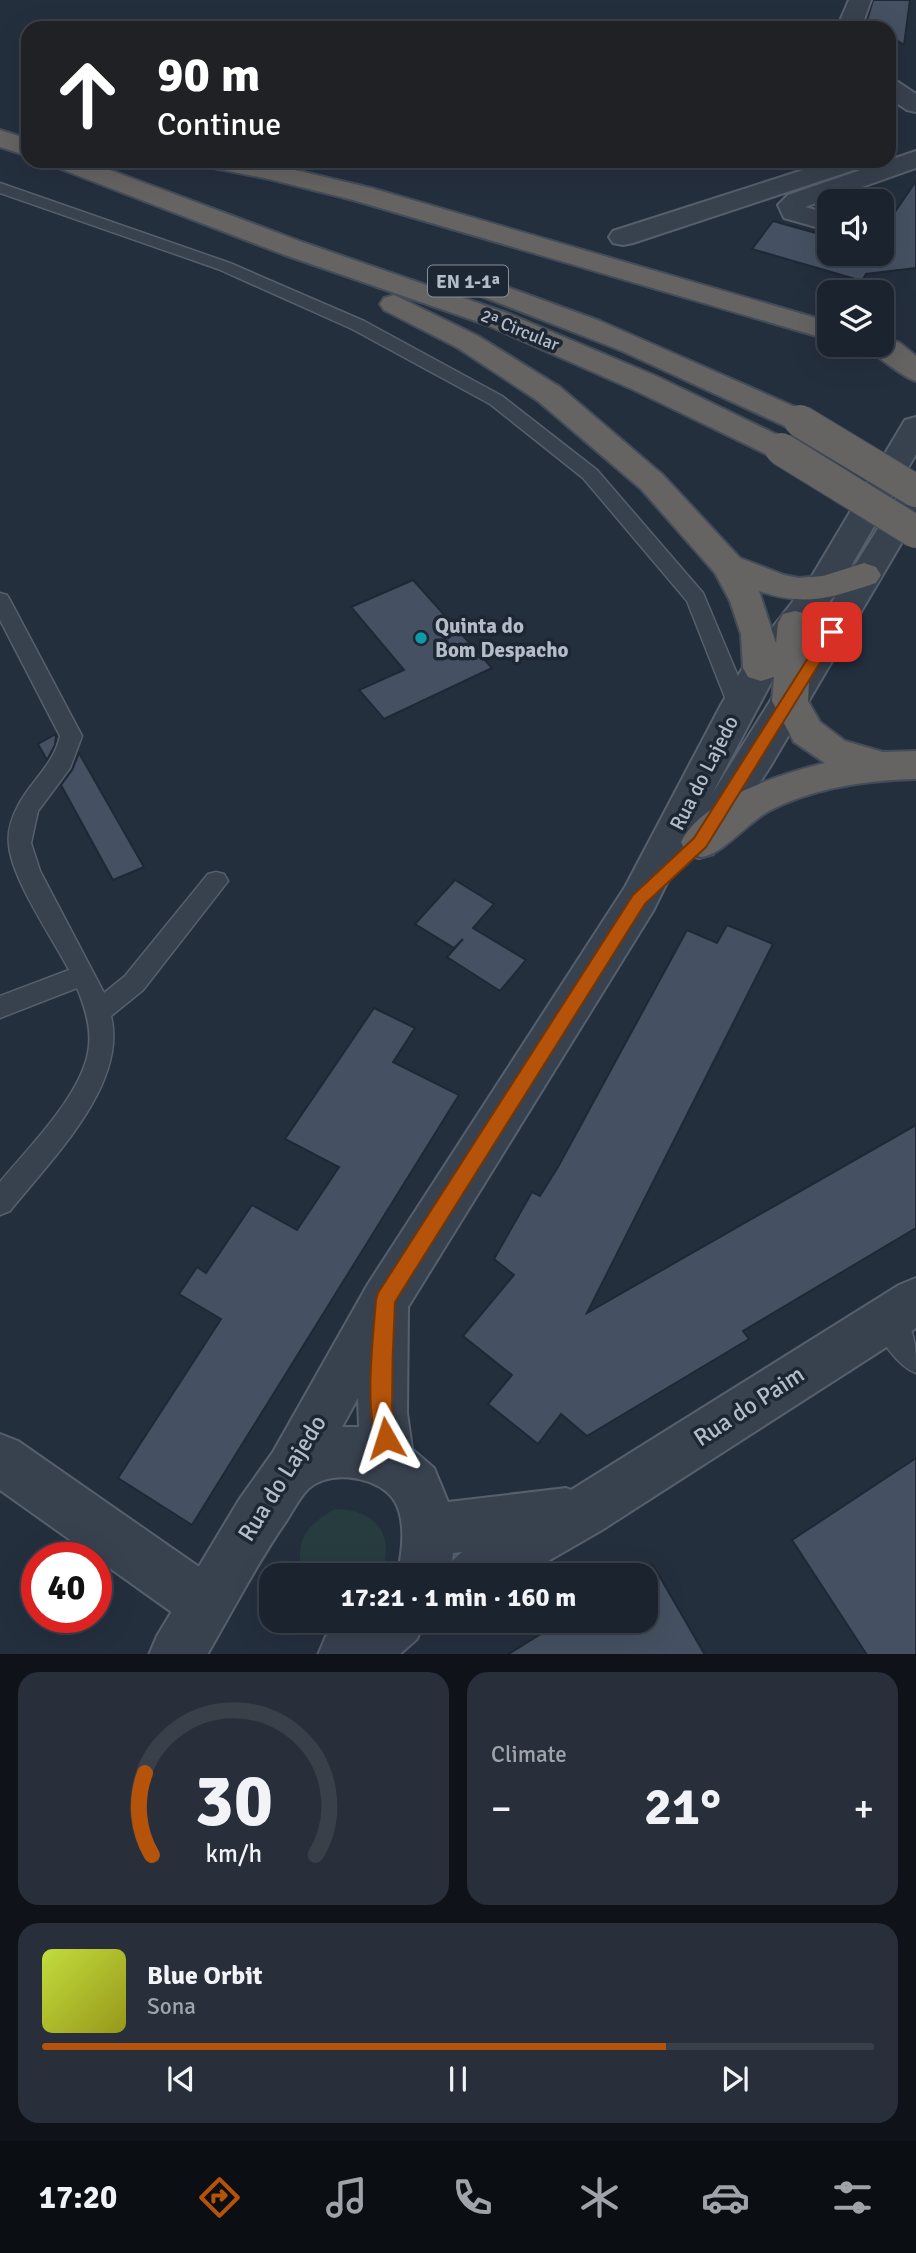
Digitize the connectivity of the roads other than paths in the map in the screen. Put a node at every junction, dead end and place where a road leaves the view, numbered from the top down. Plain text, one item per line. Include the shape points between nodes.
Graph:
1 (860, 0) edge
2 (852, 21) edge
3 (896, 92) edge
4 (916, 105) edge
5 (7, 122) edge
6 (21, 139) edge
7 (916, 142) edge
8 (896, 148) edge
9 (916, 159) edge
10 (896, 167) edge
11 (81, 168) edge
12 (148, 168) edge
13 (252, 168) edge
14 (894, 168) edge
15 (865, 180) edge
16 (0, 188) edge
17 (836, 189) edge
18 (817, 195) edge
19 (265, 210) dead end
20 (817, 220) edge
21 (623, 237) dead end
22 (292, 248) junction
23 (433, 269) dead end
24 (817, 327) edge
25 (894, 353) edge
26 (916, 372) edge
27 (916, 427) edge
28 (916, 491) edge
29 (916, 532) edge
30 (729, 566) junction
31 (864, 575) junction
32 (821, 589) junction
33 (0, 600) edge
34 (795, 623) junction
35 (761, 668) junction
36 (790, 701) junction
37 (738, 705) junction
38 (878, 765) junction
39 (916, 765) edge
40 (700, 842) junction
41 (216, 881) dead end
42 (639, 899) junction
43 (83, 975) junction
44 (0, 1007) edge
45 (98, 1012) junction
46 (0, 1202) edge
47 (385, 1300) junction
48 (901, 1310) edge
49 (916, 1359) edge
50 (0, 1459) edge
51 (389, 1463) junction
52 (290, 1470) junction
53 (584, 1512) junction
54 (426, 1552) edge
55 (493, 1563) edge
56 (206, 1604) junction
57 (383, 1633) edge
58 (176, 1654) edge
59 (345, 1654) edge

1 - 2 street
3 - 4 street
5 - 6 highway
7 - 8 street
9 - 10 street
11 - 22 highway, 2ª Circular / EN 1-1ª
12 - 19 highway
13 - 24 highway via 362,194
14 - 15 street
15 - 17 street
15 - 21 street
16 - 37 lane via 224,266 358,325 496,400 590,474 696,598
18 - 20 street via 791,205 793,212
22 - 29 highway, 2ª Circular / EN 1-1ª, bridge via 497,319 645,383 780,449
22 - 30 highway via 325,276 468,342 549,394 652,482
23 - 28 highway, 2ª Circular / EN 1-1ª, bridge via 677,363 800,421
25 - 26 highway
27 - 32 street, Rua do Lajedo
28 - 31 street
30 - 32 highway via 775,584
30 - 35 highway via 758,634
31 - 32 highway
31 - 36 street
32 - 34 street, Rua do Lajedo
33 - 43 lane via 71,736 66,756 26,813 20,833 22,858
34 - 35 street, Rua do Lajedo
34 - 36 highway
35 - 37 street, Rua do Lajedo
36 - 38 highway via 807,733 832,751
36 - 40 street
37 - 42 street, Rua do Lajedo
38 - 39 highway
38 - 40 highway via 757,801
40 - 42 street
41 - 45 lane via 134,984
42 - 47 street, Rua do Lajedo
43 - 44 lane
43 - 45 lane
45 - 46 lane via 103,1051 97,1072 85,1094
47 - 51 street via 382,1413
47 - 52 street, Rua do Lajedo
48 - 49 lane
48 - 53 street, Rua do Paim
50 - 56 street
51 - 52 street via 362,1453 332,1453
51 - 54 street via 416,1487
52 - 56 street, Rua do Lajedo
53 - 54 street, Rua do Paim
53 - 55 street, Rua do Paim
56 - 58 street, Rua do Lajedo
57 - 59 street

